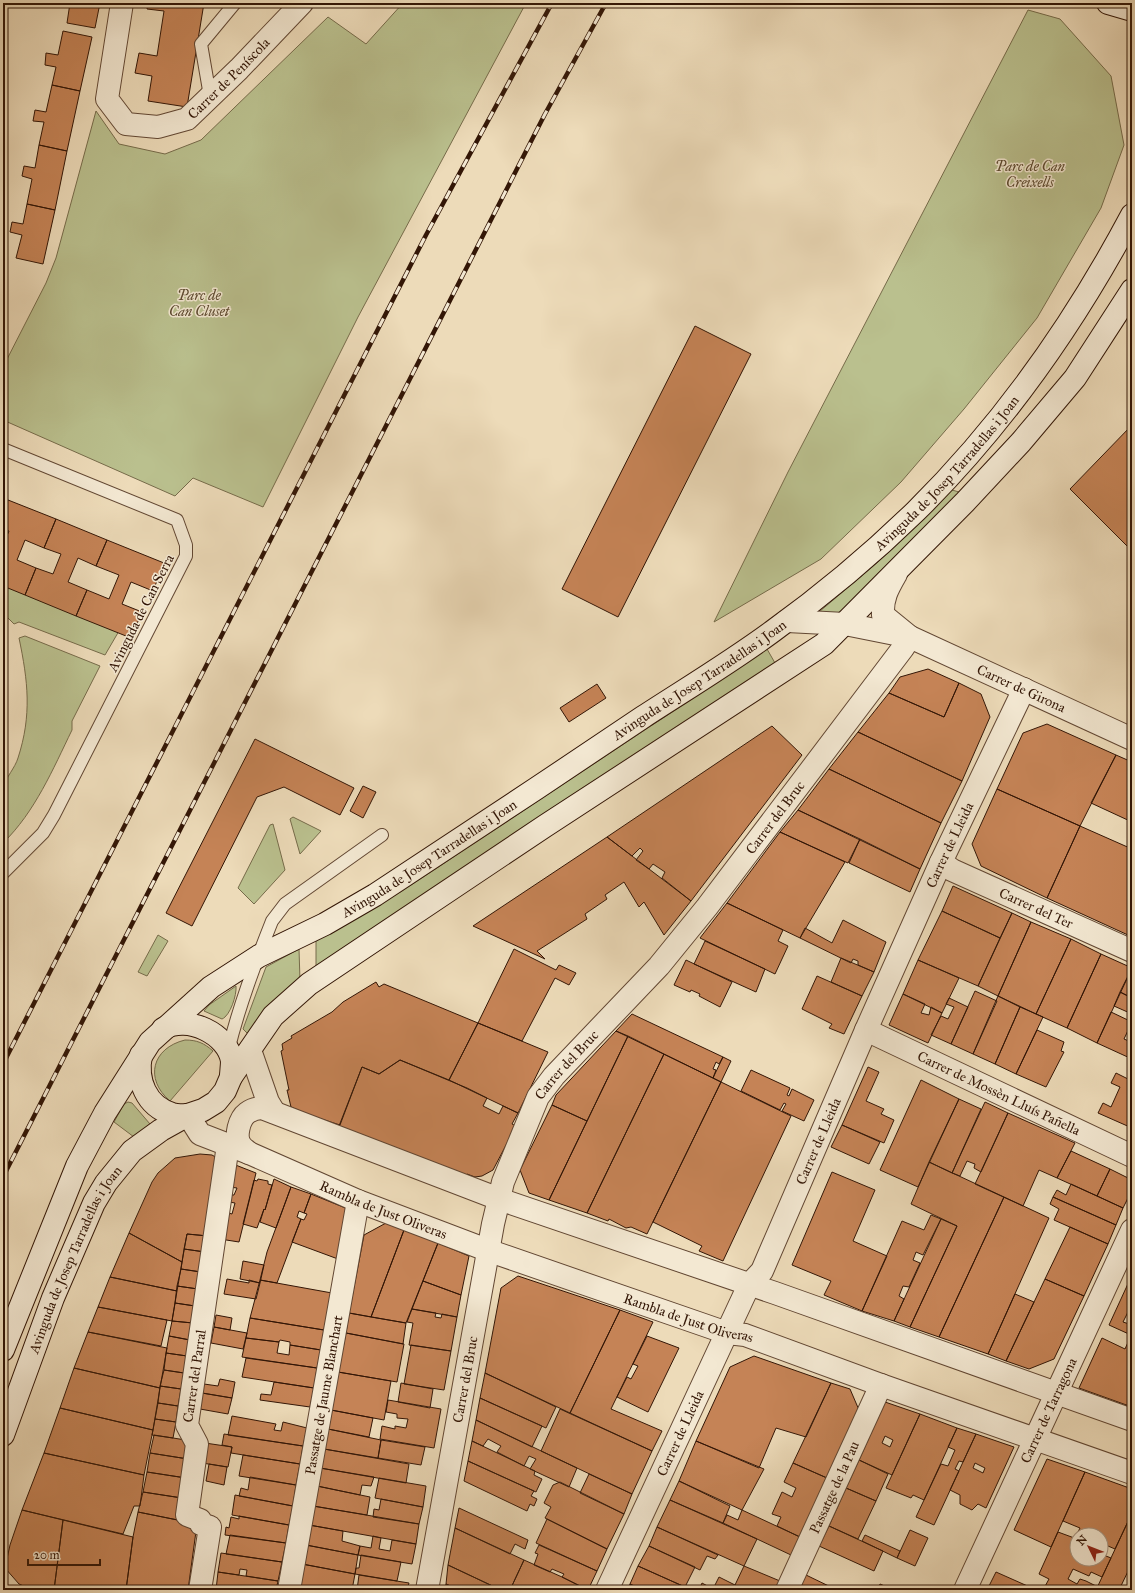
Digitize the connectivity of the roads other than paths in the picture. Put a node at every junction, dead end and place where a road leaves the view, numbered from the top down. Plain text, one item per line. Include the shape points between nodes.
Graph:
1 (122, 3) edge
2 (235, 3) edge
3 (302, 3) edge
4 (1108, 3) edge
5 (1132, 10) edge
6 (210, 96) junction
7 (1132, 215) edge
8 (1132, 290) edge
9 (3, 448) edge
10 (896, 574) junction
11 (787, 621) junction
12 (845, 624) junction
13 (910, 637) junction
14 (1024, 689) junction
15 (1132, 739) edge
16 (382, 836) dead end
17 (941, 862) junction
18 (3, 873) edge
19 (1132, 951) edge
20 (258, 956) junction
21 (162, 1030) junction
22 (866, 1030) junction
23 (250, 1050) junction
24 (228, 1051) junction
25 (141, 1055) junction
26 (231, 1077) junction
27 (274, 1112) junction
28 (188, 1115) junction
29 (228, 1148) junction
30 (249, 1153) junction
31 (1132, 1156) edge
32 (499, 1199) junction
33 (358, 1201) junction
34 (1132, 1230) edge
35 (487, 1250) junction
36 (749, 1285) junction
37 (727, 1333) junction
38 (3, 1350) edge
39 (881, 1385) junction
40 (1055, 1393) junction
41 (1132, 1420) edge
42 (3, 1435) edge
43 (1036, 1439) junction
44 (1132, 1473) edge
45 (200, 1590) edge
46 (289, 1590) edge
47 (427, 1590) edge
48 (607, 1590) edge
49 (787, 1590) edge
50 (965, 1590) edge

1 - 6 street, Carrer de Peníscola via 107,99 126,124 158,127 187,119
2 - 6 lane via 201,44
3 - 6 street, Carrer de Peníscola
4 - 5 street
7 - 11 street, Avinguda de Josep Tarradellas i Joan via 1043,363 1000,419 916,510 835,583
8 - 10 street, Avinguda de Josep Tarradellas i Joan via 1075,378 1021,442
9 - 18 lane, Avinguda de Can Serra via 177,520 186,545 186,556 54,815 43,833
10 - 12 street, Avinguda de Josep Tarradellas i Joan
10 - 13 street, Carrer de Girona via 886,591 882,604 883,615
11 - 12 street, Carrer de Girona
11 - 20 street, Avinguda de Josep Tarradellas i Joan via 376,895 325,924
12 - 13 street, Carrer de Girona
12 - 23 street, Avinguda de Josep Tarradellas i Joan via 824,644 309,984 273,1016
13 - 14 street, Carrer de Girona
13 - 32 street, Carrer del Bruc via 707,907 659,966 550,1081 538,1097 503,1182
14 - 15 street, Carrer de Girona
14 - 17 street, Carrer de Lleida
16 - 20 lane via 286,904 272,921
17 - 19 street, Carrer del Ter via 952,870
17 - 22 street, Carrer de Lleida
20 - 21 street, Avinguda de Josep Tarradellas i Joan via 211,987
20 - 24 lane via 235,1020
21 - 24 street, Avinguda de Josep Tarradellas i Joan via 172,1023 205,1028 217,1037
21 - 25 street, Avinguda de Josep Tarradellas i Joan
22 - 31 street, Carrer de Mossèn Lluís Pañella
22 - 36 street, Carrer de Lleida via 762,1271
23 - 26 street, Avinguda de Josep Tarradellas i Joan
23 - 27 street
24 - 26 street, Avinguda de Josep Tarradellas i Joan via 232,1060
25 - 28 street, Avinguda de Josep Tarradellas i Joan via 138,1067 140,1083 147,1097 159,1108 173,1115
25 - 38 street, Avinguda de Josep Tarradellas i Joan via 105,1113 77,1166
26 - 28 street, Avinguda de Josep Tarradellas i Joan via 225,1091 216,1102
27 - 30 street via 262,1108 255,1109 246,1113 241,1121 238,1138 240,1145
27 - 32 street
28 - 29 street, Rambla de Just Oliveras via 200,1134
28 - 42 street, Avinguda de Josep Tarradellas i Joan via 132,1151 106,1183 94,1203 53,1298
29 - 30 street, Rambla de Just Oliveras
29 - 45 street, Carrer del Parral via 187,1425 197,1444 187,1515 210,1527
30 - 33 street, Rambla de Just Oliveras
32 - 35 street, Carrer del Bruc
32 - 36 street
33 - 35 street, Rambla de Just Oliveras
33 - 46 street, Passatge de Jaume Blanchart
34 - 40 street, Carrer de Tarragona
35 - 37 street, Rambla de Just Oliveras
35 - 47 street, Carrer del Bruc
36 - 37 street, Carrer de Lleida
36 - 40 street
37 - 39 street, Rambla de Just Oliveras via 745,1335
37 - 48 street, Carrer de Lleida
39 - 43 street, Rambla de Just Oliveras
39 - 49 street, Passatge de la Pau
40 - 41 street
40 - 43 street, Carrer de Tarragona
43 - 44 street, Rambla de Just Oliveras
43 - 50 street, Carrer de Tarragona

